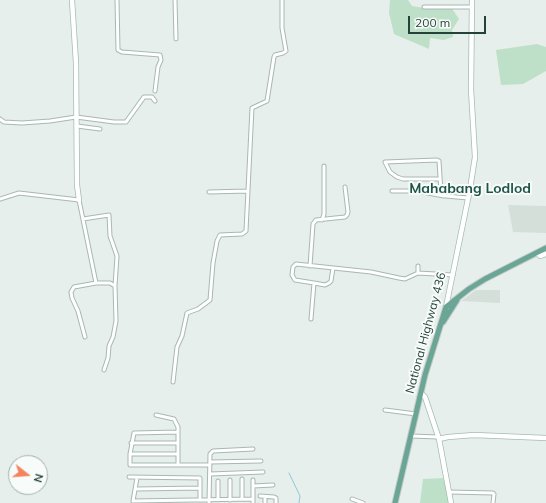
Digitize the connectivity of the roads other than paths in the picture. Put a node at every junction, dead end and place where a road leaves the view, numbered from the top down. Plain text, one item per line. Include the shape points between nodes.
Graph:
1 (72, 0) edge
2 (117, 0) edge
3 (175, 0) edge
4 (282, 0) edge
5 (472, 0) edge
6 (424, 7) dead end
7 (472, 7) junction
8 (176, 39) dead end
9 (155, 91) dead end
10 (155, 101) dead end
11 (76, 117) junction
12 (0, 119) edge
13 (77, 126) junction
14 (100, 129) dead end
15 (324, 166) dead end
16 (440, 179) junction
17 (345, 187) dead end
18 (248, 191) junction
19 (392, 191) dead end
20 (209, 192) dead end
21 (446, 196) junction
22 (468, 198) junction
23 (0, 199) edge
24 (79, 200) junction
25 (83, 219) junction
26 (322, 220) junction
27 (546, 248) edge
28 (537, 253) junction
29 (546, 254) edge
30 (310, 266) junction
31 (418, 266) dead end
32 (333, 268) junction
33 (418, 273) junction
34 (453, 275) junction
35 (96, 283) junction
36 (314, 283) junction
37 (115, 286) junction
38 (449, 293) junction
39 (459, 298) junction
40 (446, 307) junction
41 (311, 319) dead end
42 (439, 328) junction
43 (85, 337) dead end
44 (104, 370) dead end
45 (173, 382) dead end
46 (421, 393) junction
47 (386, 410) dead end
48 (416, 414) junction
49 (156, 415) dead end
50 (178, 432) junction
51 (411, 436) junction
52 (438, 438) junction
53 (546, 438) edge
54 (178, 443) junction
55 (132, 444) junction
56 (253, 449) dead end
57 (130, 454) junction
58 (178, 454) junction
59 (261, 461) dead end
60 (210, 464) junction
61 (178, 465) junction
62 (263, 472) dead end
63 (210, 474) junction
64 (129, 477) dead end
65 (137, 478) junction
66 (242, 479) dead end
67 (230, 480) dead end
68 (253, 480) dead end
69 (218, 481) dead end
70 (273, 485) dead end
71 (253, 486) junction
72 (200, 488) junction
73 (136, 489) junction
74 (449, 492) junction
75 (260, 496) dead end
76 (265, 497) junction
77 (352, 499) dead end
78 (200, 500) junction
79 (218, 500) junction
80 (230, 500) junction
81 (242, 500) junction
82 (128, 501) dead end
83 (133, 501) junction
84 (209, 501) edge
85 (253, 501) edge
86 (265, 503) edge
87 (276, 503) edge
88 (363, 503) edge
89 (395, 503) edge
90 (451, 503) edge
91 (494, 503) edge

1 - 11 street
2 - 9 street via 118,50 161,57
3 - 8 street
4 - 18 street via 282,28 286,49 274,58 267,102 252,108
5 - 7 street, National Highway 436
6 - 7 street
7 - 22 street, National Highway 436 via 471,89 475,157
10 - 11 street via 152,97 144,97 126,122
11 - 12 street via 22,122 4,122
11 - 13 street
13 - 14 street
13 - 24 street via 76,185
15 - 26 street
16 - 16 street via 437,160 385,162 390,172 403,179
16 - 21 street via 441,192
17 - 26 street via 347,215
18 - 20 street
18 - 45 street via 246,231 242,234 220,235 214,256 210,300 198,309 186,313 182,336 177,347
19 - 21 street via 417,191
21 - 22 street
22 - 34 street, National Highway 436
23 - 24 street via 19,193
24 - 25 street
25 - 35 street
25 - 37 street via 109,216 110,236 117,256
26 - 30 street via 316,220 313,224
27 - 28 main road
28 - 29 street via 540,256
28 - 39 main road via 485,279
30 - 32 street
30 - 36 street via 296,264 292,275 295,280
31 - 33 street
32 - 33 street via 405,279
32 - 36 street via 329,283
33 - 34 street
34 - 38 street, National Highway 436
35 - 37 street via 110,283
35 - 43 street via 74,287 71,292
36 - 41 street
37 - 44 street via 116,321
38 - 39 street
38 - 40 street, National Highway 436
39 - 40 main road
39 - 42 main road
40 - 42 main road, National Highway 436
42 - 46 main road, National Highway 436
46 - 48 main road, National Highway 436
46 - 52 street via 425,396
47 - 48 street
48 - 51 main road, National Highway 436
49 - 50 street via 174,419
50 - 54 street
50 - 55 street via 136,432 133,434
51 - 52 street
51 - 89 main road, National Highway 436
52 - 53 street via 474,435
52 - 74 street
54 - 55 street
54 - 58 street
55 - 57 street
56 - 60 street via 213,451 210,454
57 - 58 street
57 - 61 street via 131,465
58 - 61 street
59 - 60 street
60 - 61 street
60 - 63 street
62 - 63 street
63 - 84 street
64 - 65 street
65 - 72 street via 200,478
65 - 73 street
66 - 81 street
67 - 80 street
68 - 71 street
69 - 79 street
70 - 71 street
71 - 85 street
72 - 73 street
72 - 78 street
73 - 83 street
74 - 90 street
74 - 91 street via 493,493
75 - 76 street
76 - 86 street
76 - 87 street via 276,498
77 - 88 street
78 - 83 street
78 - 84 street
79 - 80 street
79 - 84 street
80 - 81 street
81 - 85 street
82 - 83 street

